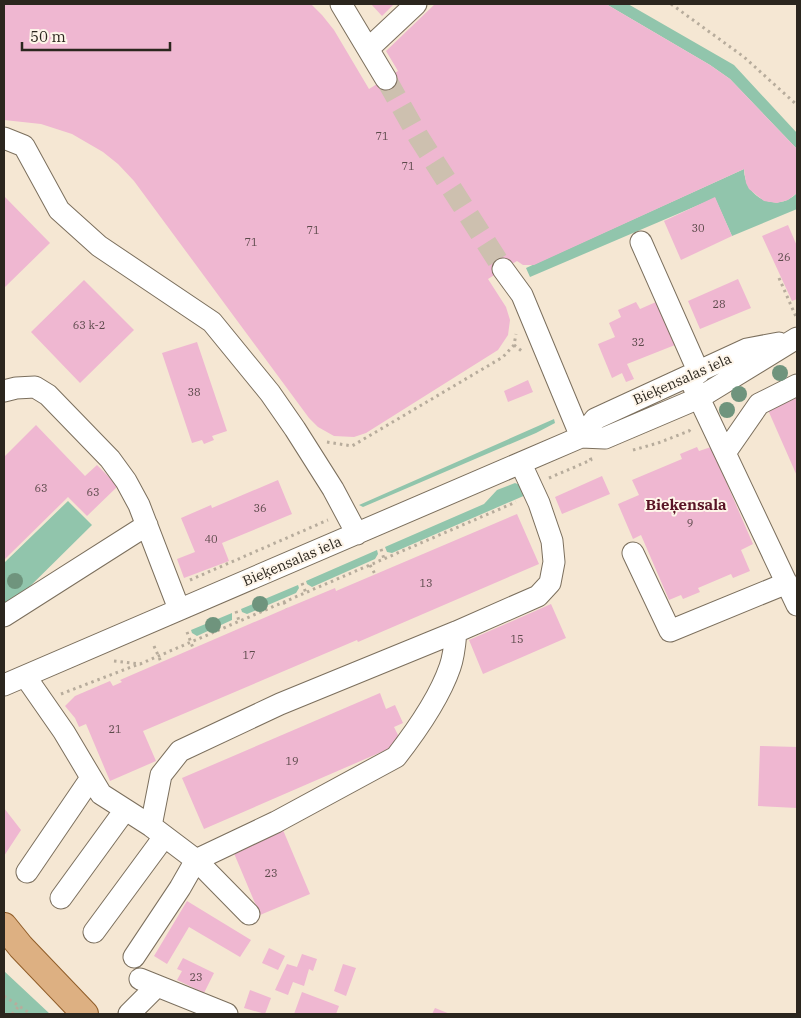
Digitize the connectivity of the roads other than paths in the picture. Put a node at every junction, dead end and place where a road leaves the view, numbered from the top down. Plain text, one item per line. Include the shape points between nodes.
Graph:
1 (341, 4) edge
2 (416, 4) edge
3 (368, 49) junction
4 (386, 79) tunnel mouth
5 (4, 138) edge
6 (641, 242) dead end
7 (504, 269) tunnel mouth
8 (796, 332) edge
9 (694, 375) junction
10 (797, 385) edge
11 (4, 391) edge
12 (699, 398) junction
13 (581, 437) junction
14 (725, 453) junction
15 (521, 464) junction
16 (146, 526) junction
17 (357, 534) junction
18 (633, 553) dead end
19 (787, 583) junction
20 (797, 605) edge
21 (179, 609) junction
22 (4, 616) edge
23 (456, 632) junction
24 (25, 676) junction
25 (4, 685) edge
26 (91, 778) junction
27 (125, 810) junction
28 (158, 831) junction
29 (196, 860) junction
30 (27, 872) dead end
31 (60, 898) dead end
32 (248, 914) dead end
33 (4, 926) edge
34 (94, 932) dead end
35 (134, 957) dead end
36 (85, 1014) edge
37 (129, 1014) edge
38 (227, 1014) edge

1 - 3 street
2 - 3 street
3 - 4 street
5 - 17 street via 24,146 58,210 99,246 212,322 295,429
6 - 9 street
7 - 13 street via 522,295
8 - 9 street, Bieķensalas iela
8 - 12 street, Bieķensalas iela
9 - 12 street
9 - 13 street, Bieķensalas iela via 595,419
10 - 14 street via 759,404
11 - 16 street via 34,387 48,395 110,459 139,505
12 - 13 street, Bieķensalas iela via 606,438
12 - 14 street
13 - 15 street, Bieķensalas iela
14 - 19 street
15 - 17 street, Bieķensalas iela
15 - 23 street via 552,541 554,562 550,583 538,596
16 - 21 street
16 - 22 street
17 - 21 street, Bieķensalas iela
18 - 19 street via 670,631
19 - 20 street
21 - 24 street, Bieķensalas iela
23 - 28 street via 280,704 180,751 161,775
23 - 29 street via 451,666 440,691 396,757 276,822
24 - 25 street, Bieķensalas iela
24 - 26 street
26 - 27 street via 101,794
26 - 30 street
27 - 28 street
27 - 31 street
28 - 29 street
28 - 34 street
29 - 32 street
29 - 35 street
33 - 36 main road
37 - 38 street via 149,983

